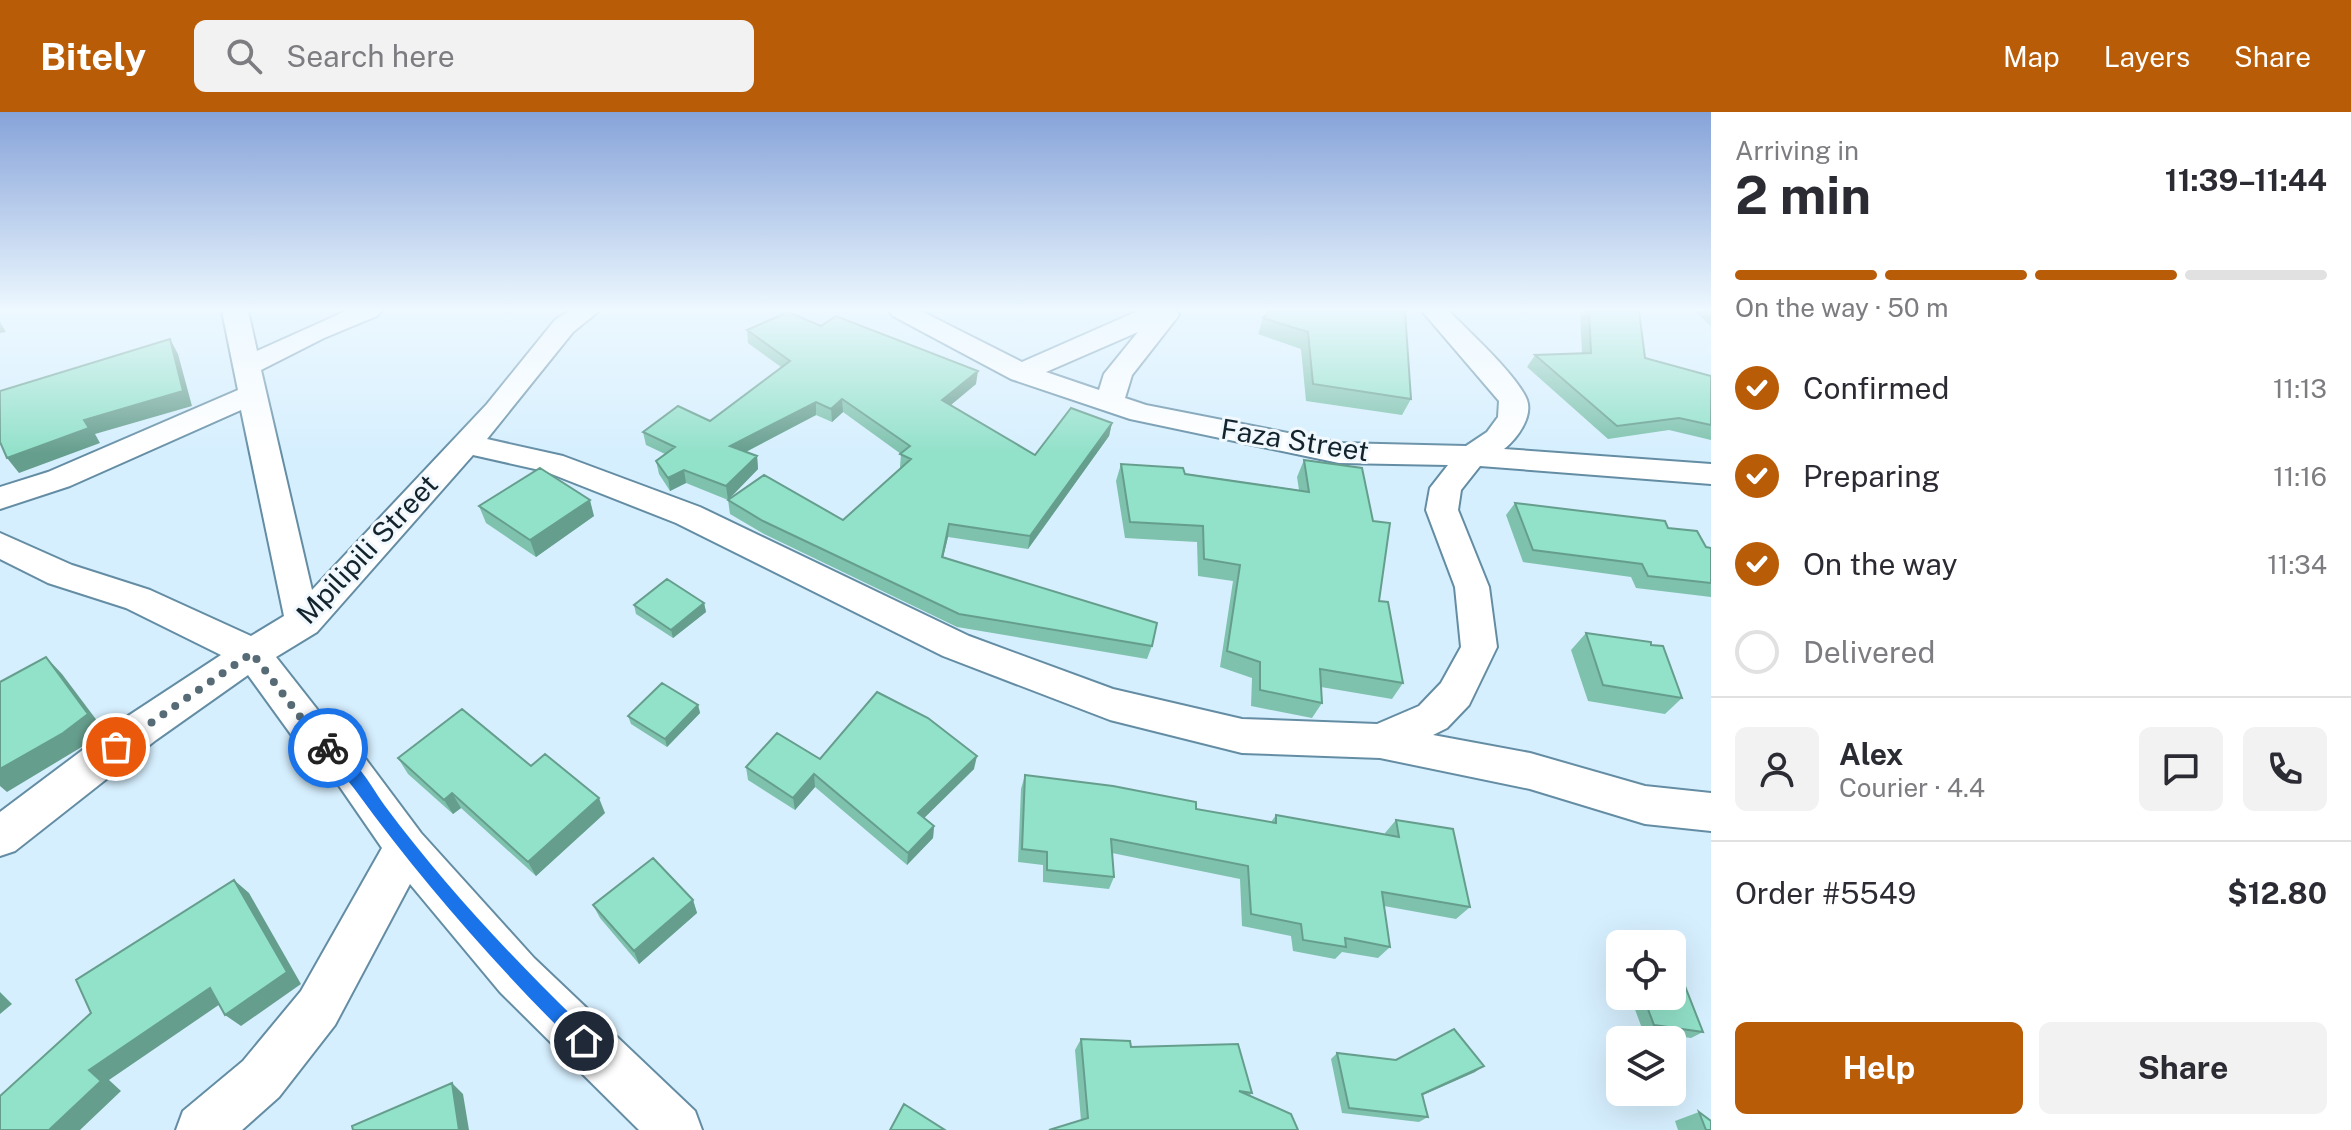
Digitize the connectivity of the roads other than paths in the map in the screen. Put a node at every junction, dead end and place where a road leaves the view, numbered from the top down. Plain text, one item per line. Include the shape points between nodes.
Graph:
1 (245, 359) edge
2 (280, 359) edge
3 (538, 359) edge
4 (993, 359) edge
5 (1054, 359) edge
6 (1131, 359) edge
7 (1478, 359) edge
8 (1021, 373) junction
9 (250, 381) junction
10 (1110, 402) junction
11 (466, 444) junction
12 (1472, 456) junction
13 (1711, 474) edge
14 (0, 498) edge
15 (0, 545) edge
16 (304, 622) junction
17 (252, 653) junction
18 (1380, 741) junction
19 (1711, 812) edge
20 (0, 837) edge
21 (406, 847) junction
22 (202, 1130) edge
23 (676, 1130) edge

1 - 9 street
2 - 9 street
3 - 11 street, Mpilipili Street
4 - 8 street, Faza Street
5 - 8 street
6 - 10 street via 1118,374
7 - 12 street via 1513,401 1513,418 1498,439
8 - 10 street, Faza Street
9 - 14 street via 59,479
9 - 16 street
10 - 12 street, Faza Street via 1140,413 1339,453
11 - 16 street, Mpilipili Street
11 - 18 street via 552,463 674,510 956,646 1110,704 1242,736
12 - 13 street, Faza Street
12 - 18 street via 1446,488 1442,510 1472,587 1479,647 1455,694 1433,717
15 - 17 street via 60,574 138,599
16 - 17 street, Mpilipili Street
17 - 20 street, Mpilipili Street via 142,728
17 - 21 street via 317,739 345,762
18 - 19 street via 1530,771 1645,805
21 - 22 street via 318,1008 261,1079
21 - 23 street via 517,975

